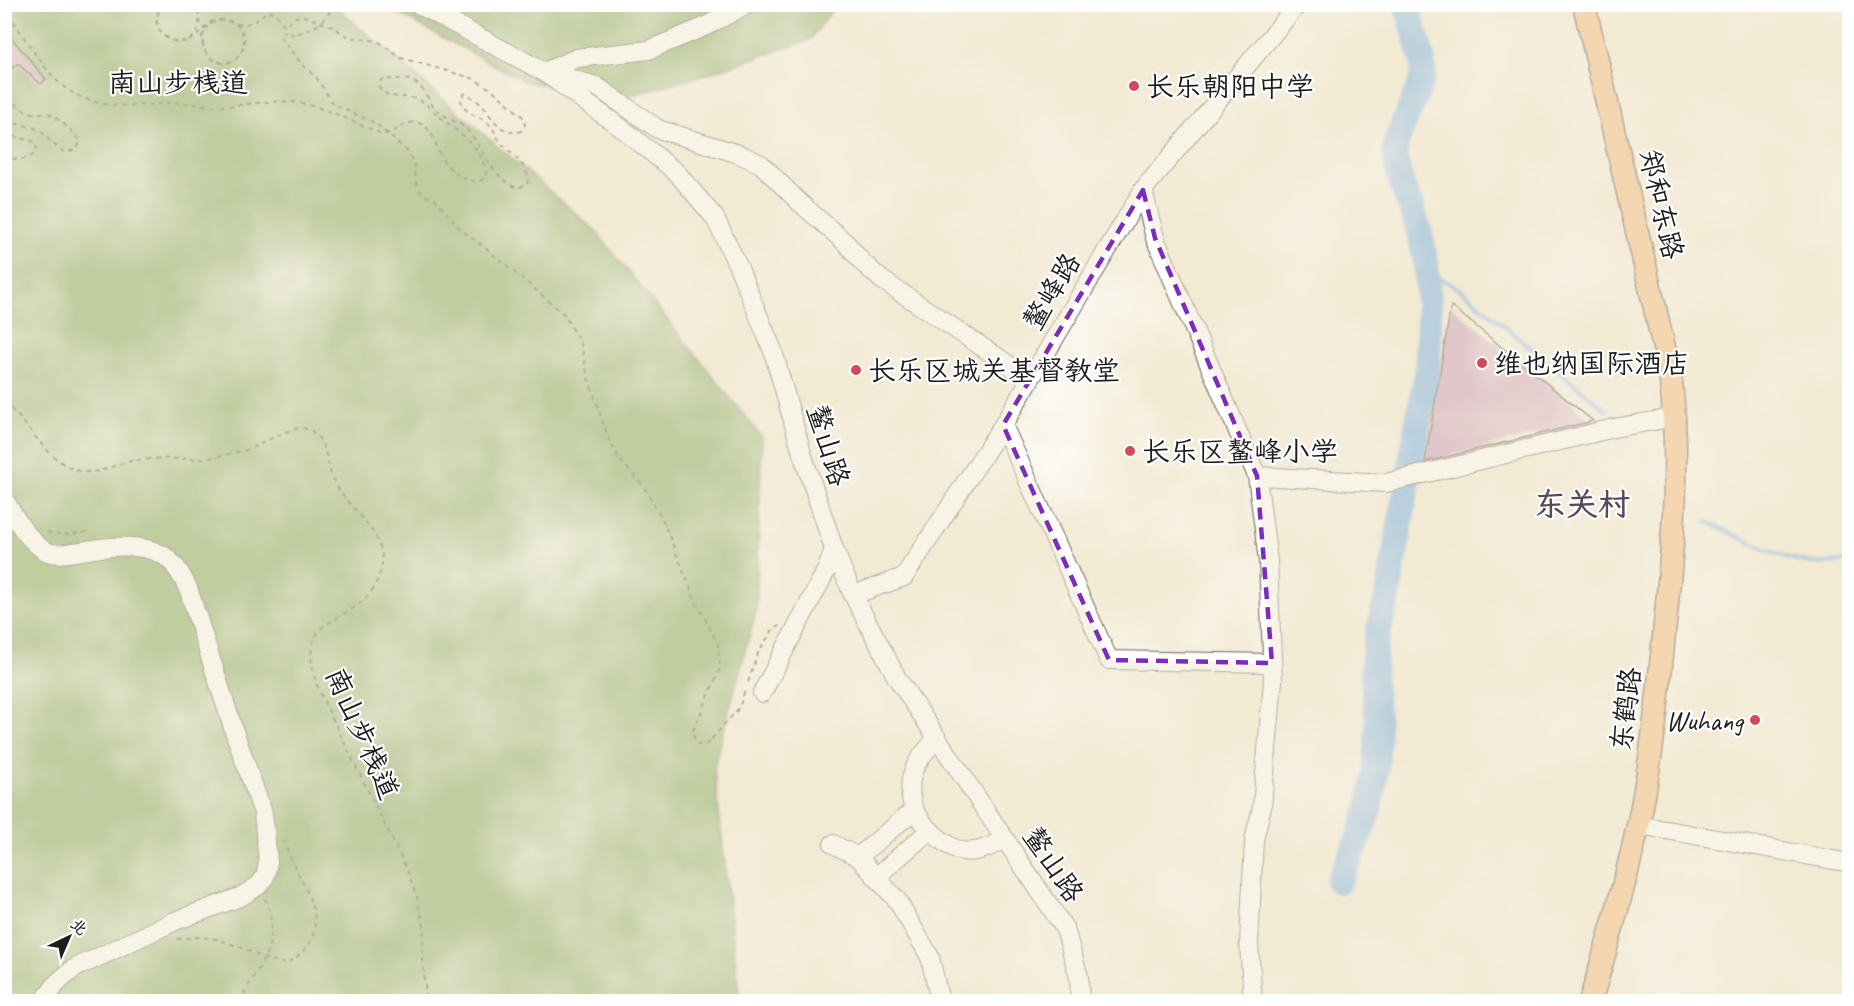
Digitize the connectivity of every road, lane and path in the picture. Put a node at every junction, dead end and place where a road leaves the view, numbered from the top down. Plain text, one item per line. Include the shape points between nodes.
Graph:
1 (164, 4) edge
2 (192, 4) edge
3 (336, 4) edge
4 (418, 4) edge
5 (748, 4) edge
6 (1298, 4) edge
7 (1584, 4) edge
8 (4, 6) edge
9 (234, 22) junction
10 (320, 24) junction
11 (208, 26) junction
12 (171, 41) junction
13 (205, 52) junction
14 (544, 72) junction
15 (4, 88) edge
16 (4, 116) edge
17 (4, 134) edge
18 (389, 134) junction
19 (4, 157) edge
20 (1143, 190) junction
21 (1030, 379) junction
22 (4, 403) edge
23 (1676, 417) junction
24 (1003, 425) junction
25 (1257, 476) junction
26 (4, 499) edge
27 (45, 531) dead end
28 (92, 532) dead end
29 (834, 549) junction
30 (853, 595) junction
31 (799, 622) junction
32 (1272, 663) junction
33 (762, 693) dead end
34 (937, 738) junction
35 (914, 810) junction
36 (1638, 825) junction
37 (930, 830) junction
38 (282, 836) dead end
39 (1005, 839) junction
40 (833, 844) dead end
41 (858, 857) junction
42 (1850, 863) edge
43 (876, 877) junction
44 (258, 886) junction
45 (172, 939) dead end
46 (263, 958) junction
47 (43, 1002) edge
48 (239, 1002) edge
49 (427, 1002) edge
50 (940, 1002) edge
51 (1080, 1002) edge
52 (1253, 1002) edge
53 (1590, 1002) edge

1 - 12 path, 南山步栈道, bridge via 158,12 157,25
2 - 12 path, 南山步栈道, bridge via 200,19 196,33 185,41
3 - 10 path
4 - 14 street, 鳌山路
5 - 14 street via 649,50 577,58
6 - 20 street, 鳌峰路
7 - 23 main road, 郑和东路 via 1670,373
8 - 18 path, 南山步栈道 via 62,86 100,104 222,106 290,102 335,112
9 - 11 path, bridge via 220,20
9 - 12 path, 南山步栈道, bridge via 213,21 192,39
9 - 13 path, 南山步栈道, bridge via 243,33 241,53 230,62 216,61
9 - 13 path, 南山步栈道, bridge via 245,40 241,53 223,63
10 - 11 path, 南山步栈道, bridge via 301,16 285,26 276,13 268,11 258,20 243,24 220,20
10 - 18 path, 南山步栈道 via 294,35 284,31 280,37 316,77 333,104 375,123
10 - 18 path, 南山步栈道 via 354,38 378,41 401,58 462,74 487,85 523,117 525,125 521,131 502,128 466,93 461,102 466,111 493,128 499,141 520,161 527,185 521,188 508,183 469,132 440,114 411,80 382,79 378,85 387,94 424,103 477,149 486,174 475,182 455,171 443,160 428,129 419,123 402,125
11 - 13 path, 南山步栈道, bridge via 203,32
14 - 21 street via 596,86 658,129 761,164 882,280
14 - 29 street, 鳌山路 via 677,173 715,218 773,351
15 - 16 path via 12,101 35,114 55,117 80,142 74,150 60,150 38,129
17 - 19 path via 33,141 37,149 27,159
18 - 31 path via 409,153 420,191 434,198 460,229 564,314 581,345 609,440 662,518 696,602 718,644 720,669 692,733 698,745 707,744 739,708 758,654 774,628
20 - 21 street, 鳌峰路
20 - 25 street via 1155,238
21 - 24 street, 鳌峰路
22 - 49 path, 南山步栈道 via 56,458 87,472 138,460 210,458 254,448 302,428 313,433 324,446 333,479 374,535 382,566 377,583 365,598 319,631 310,656 312,670 417,897 424,927 422,959
23 - 25 street via 1614,428 1386,483
23 - 36 main road, 东鹤路 via 1671,565 1657,710
24 - 30 street, 鳌峰路 via 903,577
24 - 32 street via 1109,660
25 - 32 street via 1268,561
26 - 44 street via 16,520 49,553 141,548 165,556 176,567 188,588 263,813 268,862 266,877
27 - 28 path via 61,536
29 - 30 street, 鳌山路
29 - 31 street
30 - 34 street, 鳌山路 via 897,678
31 - 33 street
32 - 52 street via 1262,807 1254,840 1249,944
34 - 35 street via 920,757 912,774 910,795
34 - 39 street, 鳌山路
35 - 37 street
35 - 41 street
36 - 42 street
36 - 53 main road, 东鹤路 via 1614,927
37 - 39 street via 962,851 985,850
37 - 43 street
38 - 46 path via 288,856 309,892 314,933 306,949 286,964
39 - 51 street, 鳌山路 via 1065,928 1079,977
40 - 41 street
41 - 43 street
43 - 50 street via 897,900 930,957
44 - 46 path via 268,904 271,927 269,947
44 - 47 street via 73,969 57,982
45 - 46 path via 217,939
46 - 48 path

